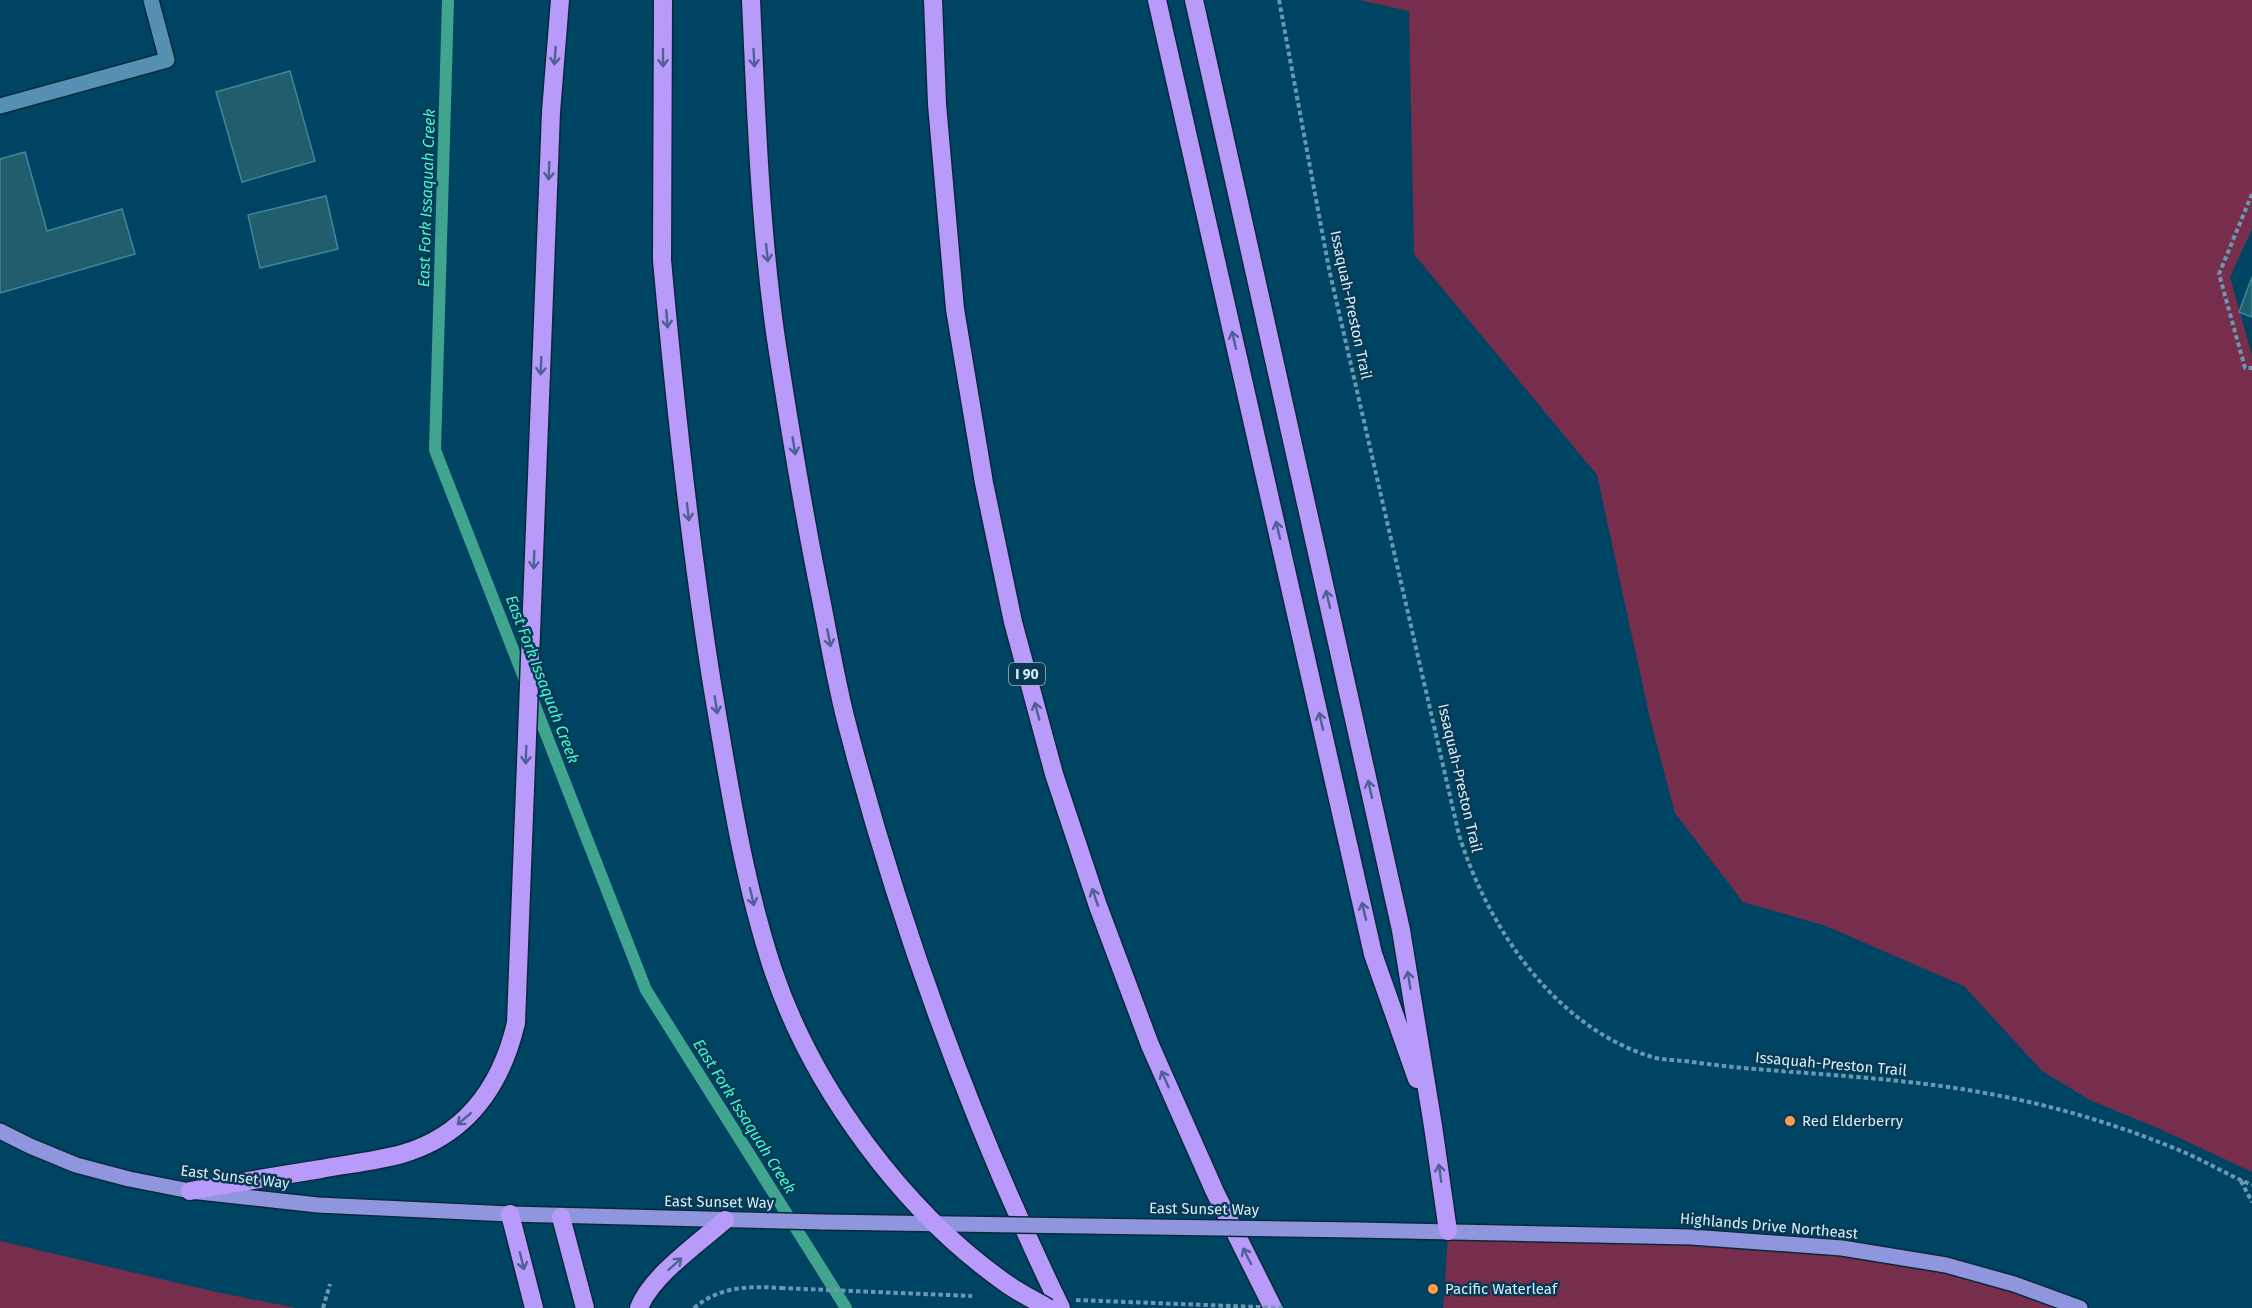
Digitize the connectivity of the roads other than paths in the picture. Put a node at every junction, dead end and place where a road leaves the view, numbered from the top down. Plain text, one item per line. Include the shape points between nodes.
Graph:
1 (151, 0) edge
2 (560, 0) edge
3 (663, 0) edge
4 (751, 0) edge
5 (933, 0) edge
6 (1157, 0) edge
7 (1194, 0) edge
8 (0, 106) edge
9 (1433, 1126) junction
10 (0, 1131) edge
11 (190, 1191) junction
12 (510, 1214) junction
13 (561, 1217) junction
14 (725, 1220) junction
15 (1448, 1231) junction
16 (534, 1308) edge
17 (585, 1308) edge
18 (639, 1308) edge
19 (1048, 1308) edge
20 (1061, 1308) edge
21 (1273, 1308) edge
22 (2080, 1308) edge

1 - 8 street via 167,60
2 -> 11 highway via 551,112 516,1023 509,1051 475,1109 435,1140 403,1153
3 -> 19 highway, bridge via 662,260 681,459 705,640 756,912 774,972 818,1073 867,1145 911,1198 960,1246 1007,1284
4 -> 20 highway via 758,160 776,337 811,550 847,724 896,898 966,1096
21 -> 5 highway, I 90 via 1215,1192 1150,1045 1054,774 1013,622 984,483 955,309 937,104
9 -> 6 highway via 1373,954
9 -> 7 highway via 1401,930
15 -> 9 highway
10 - 11 main road, East Sunset Way via 76,1164
11 - 12 main road, East Sunset Way via 318,1204
12 - 13 main road, East Sunset Way
12 -> 16 highway
13 - 14 main road, East Sunset Way
13 - 17 highway
14 - 15 main road, East Sunset Way, bridge
18 -> 14 highway via 657,1280
15 - 22 main road, Highlands Drive Northeast via 1691,1237 1842,1248 1946,1265

